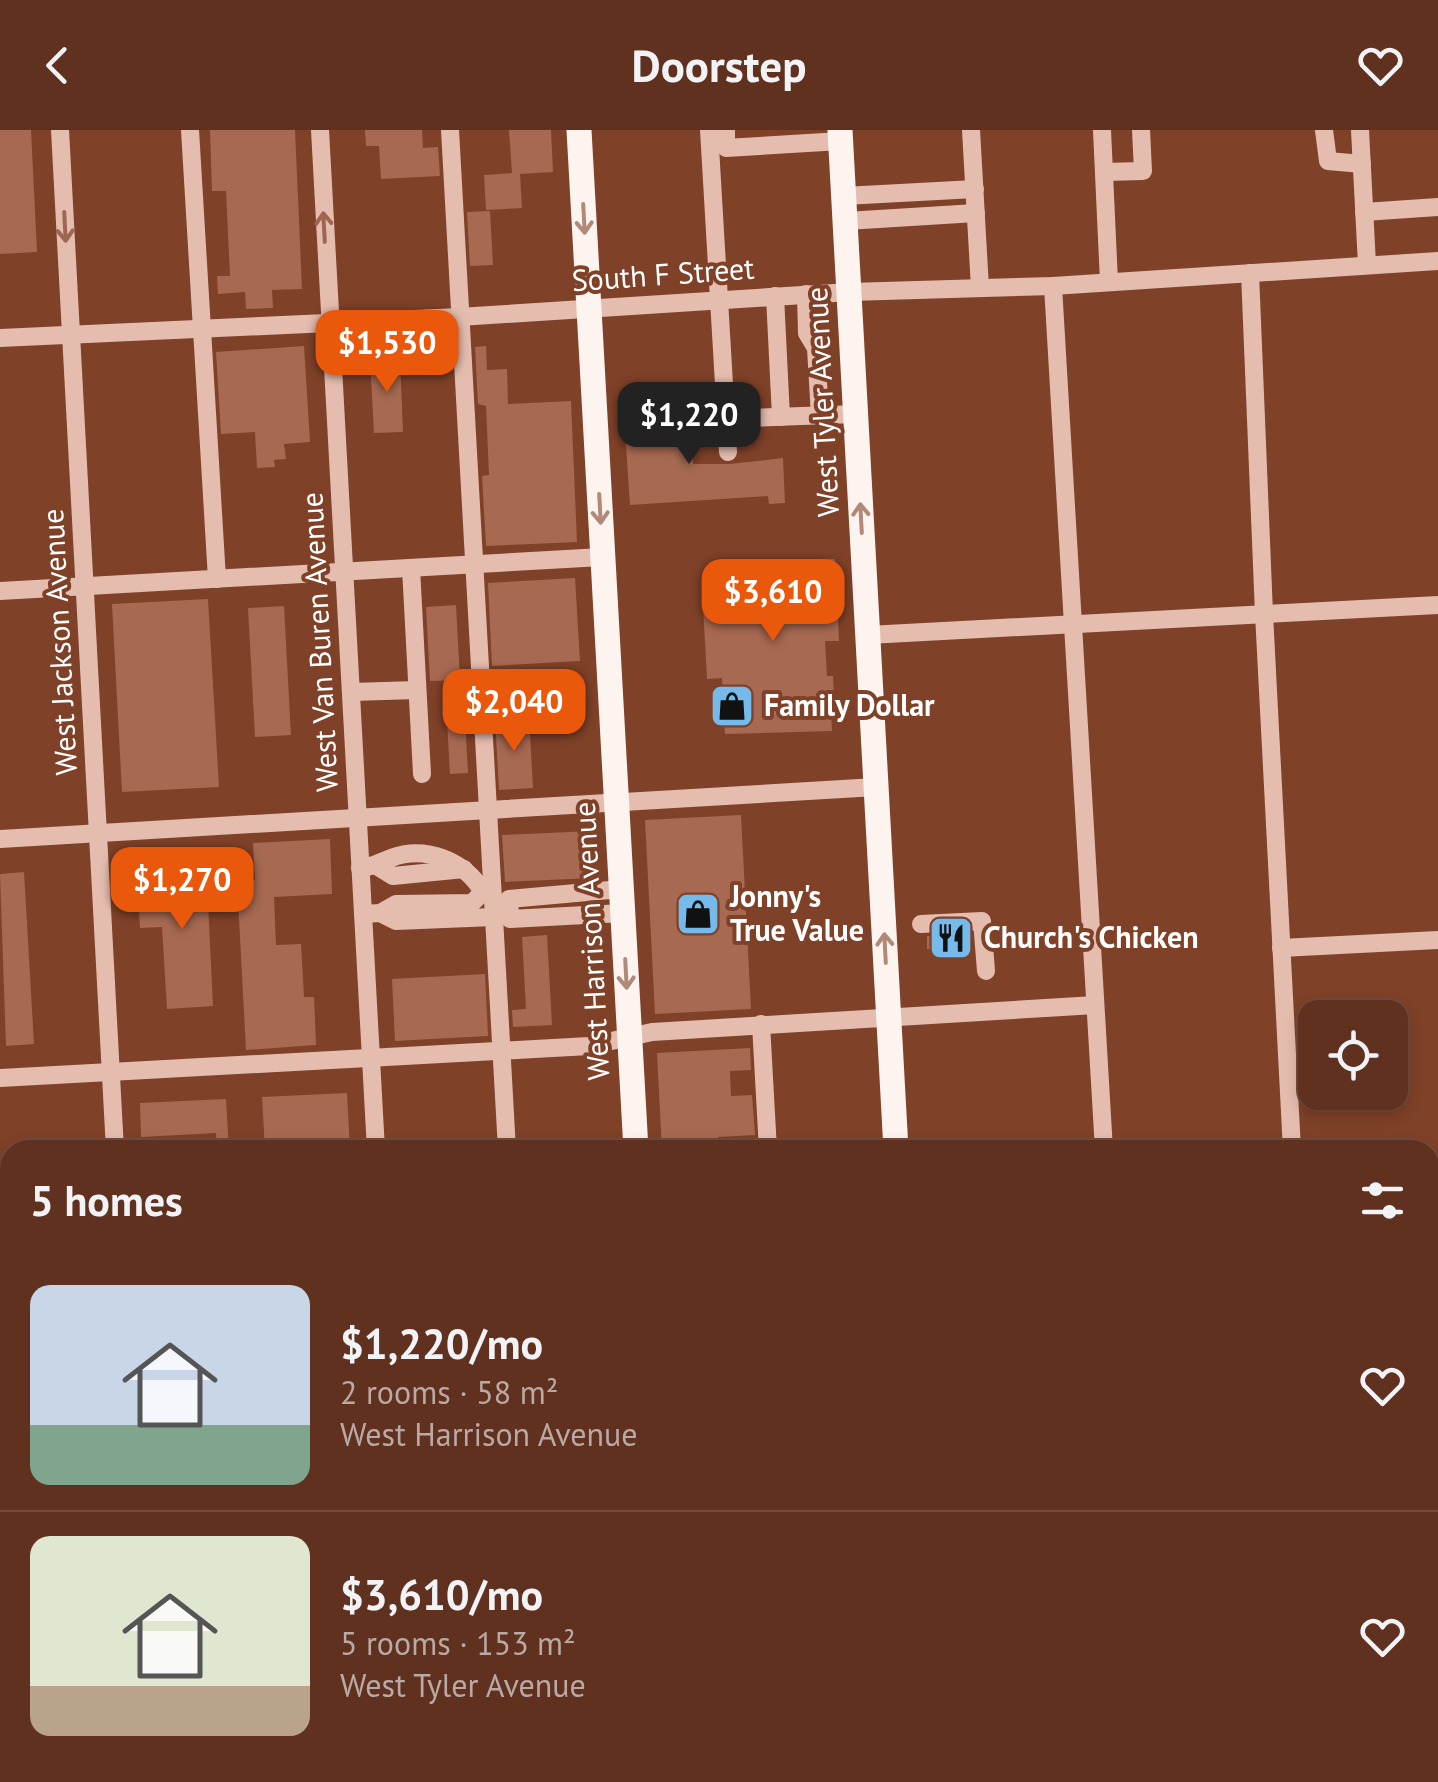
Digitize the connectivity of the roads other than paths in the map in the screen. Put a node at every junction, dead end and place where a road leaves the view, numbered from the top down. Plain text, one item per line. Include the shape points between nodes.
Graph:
1 (60, 130) edge
2 (190, 130) edge
3 (320, 130) edge
4 (450, 130) edge
5 (579, 130) edge
6 (972, 130) edge
7 (1102, 130) edge
8 (1141, 130) edge
9 (1324, 130) edge
10 (1360, 130) edge
11 (841, 135) edge
12 (718, 136) edge
13 (791, 137) edge
14 (1362, 164) junction
15 (1104, 172) junction
16 (975, 188) junction
17 (1438, 206) edge
18 (845, 208) junction
19 (1364, 212) junction
20 (976, 213) junction
21 (1438, 261) edge
22 (1367, 265) junction
23 (1250, 274) junction
24 (1109, 282) junction
25 (1053, 286) junction
26 (980, 288) junction
27 (850, 292) junction
28 (806, 294) junction
29 (775, 296) junction
30 (720, 299) junction
31 (589, 307) junction
32 (459, 317) junction
33 (329, 323) junction
34 (204, 328) junction
35 (71, 336) junction
36 (0, 338) edge
37 (853, 370) junction
38 (818, 372) junction
39 (855, 414) junction
40 (820, 416) junction
41 (780, 417) junction
42 (726, 419) junction
43 (728, 452) dead end
44 (602, 557) junction
45 (472, 564) junction
46 (410, 568) junction
47 (344, 572) junction
48 (216, 578) junction
49 (84, 586) junction
50 (0, 590) edge
51 (1438, 604) edge
52 (1264, 614) junction
53 (1074, 623) junction
54 (868, 636) junction
55 (418, 690) junction
56 (351, 692) junction
57 (422, 774) dead end
58 (876, 788) junction
59 (616, 804) junction
60 (486, 812) junction
61 (358, 818) junction
62 (98, 833) junction
63 (0, 839) edge
64 (369, 867) junction
65 (487, 892) junction
66 (622, 901) junction
67 (372, 914) junction
68 (498, 914) junction
69 (922, 924) dead end
70 (1438, 940) edge
71 (1281, 948) junction
72 (986, 971) dead end
73 (1095, 1005) junction
74 (888, 1016) junction
75 (761, 1024) junction
76 (630, 1038) junction
77 (501, 1050) junction
78 (371, 1057) junction
79 (111, 1073) junction
80 (0, 1078) edge
81 (114, 1140) edge
82 (375, 1140) edge
83 (506, 1140) edge
84 (635, 1140) edge
85 (767, 1140) edge
86 (895, 1140) edge
87 (1103, 1140) edge
88 (1291, 1140) edge

1 -> 35 street, West Jackson Avenue
2 - 34 street
33 -> 3 street, West Van Buren Avenue
4 - 32 street
5 -> 31 main road, West Harrison Avenue
6 - 16 street
7 - 15 street
8 - 15 street via 1143,170
9 - 14 street via 1328,162
10 - 14 street
11 - 13 street
11 - 18 main road, West Tyler Avenue
12 - 13 street via 726,148
12 - 30 street
14 - 19 street
15 - 24 street
16 - 18 street
16 - 20 street
17 - 19 street
18 - 20 street
18 - 27 main road, West Tyler Avenue
19 - 22 street
20 - 26 street
21 - 22 street, South F Street
22 - 23 street, South F Street
23 - 24 street, South F Street
23 - 52 street
24 - 25 street, South F Street
25 - 26 street, South F Street
25 - 53 street
26 - 27 street, South F Street
27 - 28 street, South F Street
27 - 37 main road, West Tyler Avenue
28 - 29 street, South F Street
28 - 38 street
29 - 30 street, South F Street
29 - 41 street
30 - 31 street, South F Street
30 - 42 street
31 - 32 street, South F Street
31 -> 44 main road, West Harrison Avenue
32 - 33 street, South F Street
32 - 45 street
33 - 34 street, South F Street
33 - 47 street, West Van Buren Avenue
34 - 35 street, South F Street
34 - 48 street
35 - 36 street, South F Street
35 - 49 street, West Jackson Avenue
37 - 38 street
37 - 39 main road, West Tyler Avenue
38 - 40 street
39 - 40 street
54 -> 39 main road, West Tyler Avenue
40 - 41 street
41 - 42 street
42 - 43 street
44 - 45 street
44 - 59 main road, West Harrison Avenue
45 - 46 street
45 - 60 street
46 - 47 street
46 - 55 street
47 - 48 street
47 - 56 street, West Van Buren Avenue
48 - 49 street
49 - 50 street
49 - 62 street, West Jackson Avenue
51 - 52 street
52 - 53 street
52 - 71 street
53 - 54 street
53 - 73 street
54 - 58 main road, West Tyler Avenue
55 - 56 street
55 - 57 street
56 - 61 street, West Van Buren Avenue
58 - 59 street
74 -> 58 main road, West Tyler Avenue
59 - 60 street
59 - 66 main road, West Harrison Avenue
60 - 61 street
60 - 65 street
61 - 62 street
61 - 64 street, West Van Buren Avenue
62 - 63 street
62 - 79 street, West Jackson Avenue
64 - 65 street via 392,857 437,855
64 - 67 street, West Van Buren Avenue
65 - 67 street via 472,902 396,904
65 - 68 street
66 - 68 street via 509,899
66 -> 76 main road, West Harrison Avenue
67 - 68 street via 396,921
67 - 78 street, West Van Buren Avenue
68 - 77 street
69 - 72 street via 982,921
70 - 71 street
71 - 88 street
73 - 74 street
73 - 87 street
74 - 75 street
74 - 86 main road, West Tyler Avenue
75 - 76 street
75 - 85 street
76 - 77 street
76 - 84 main road, West Harrison Avenue
77 - 78 street
77 - 83 street
78 - 79 street
78 - 82 street, West Van Buren Avenue
79 - 80 street
79 - 81 street, West Jackson Avenue

